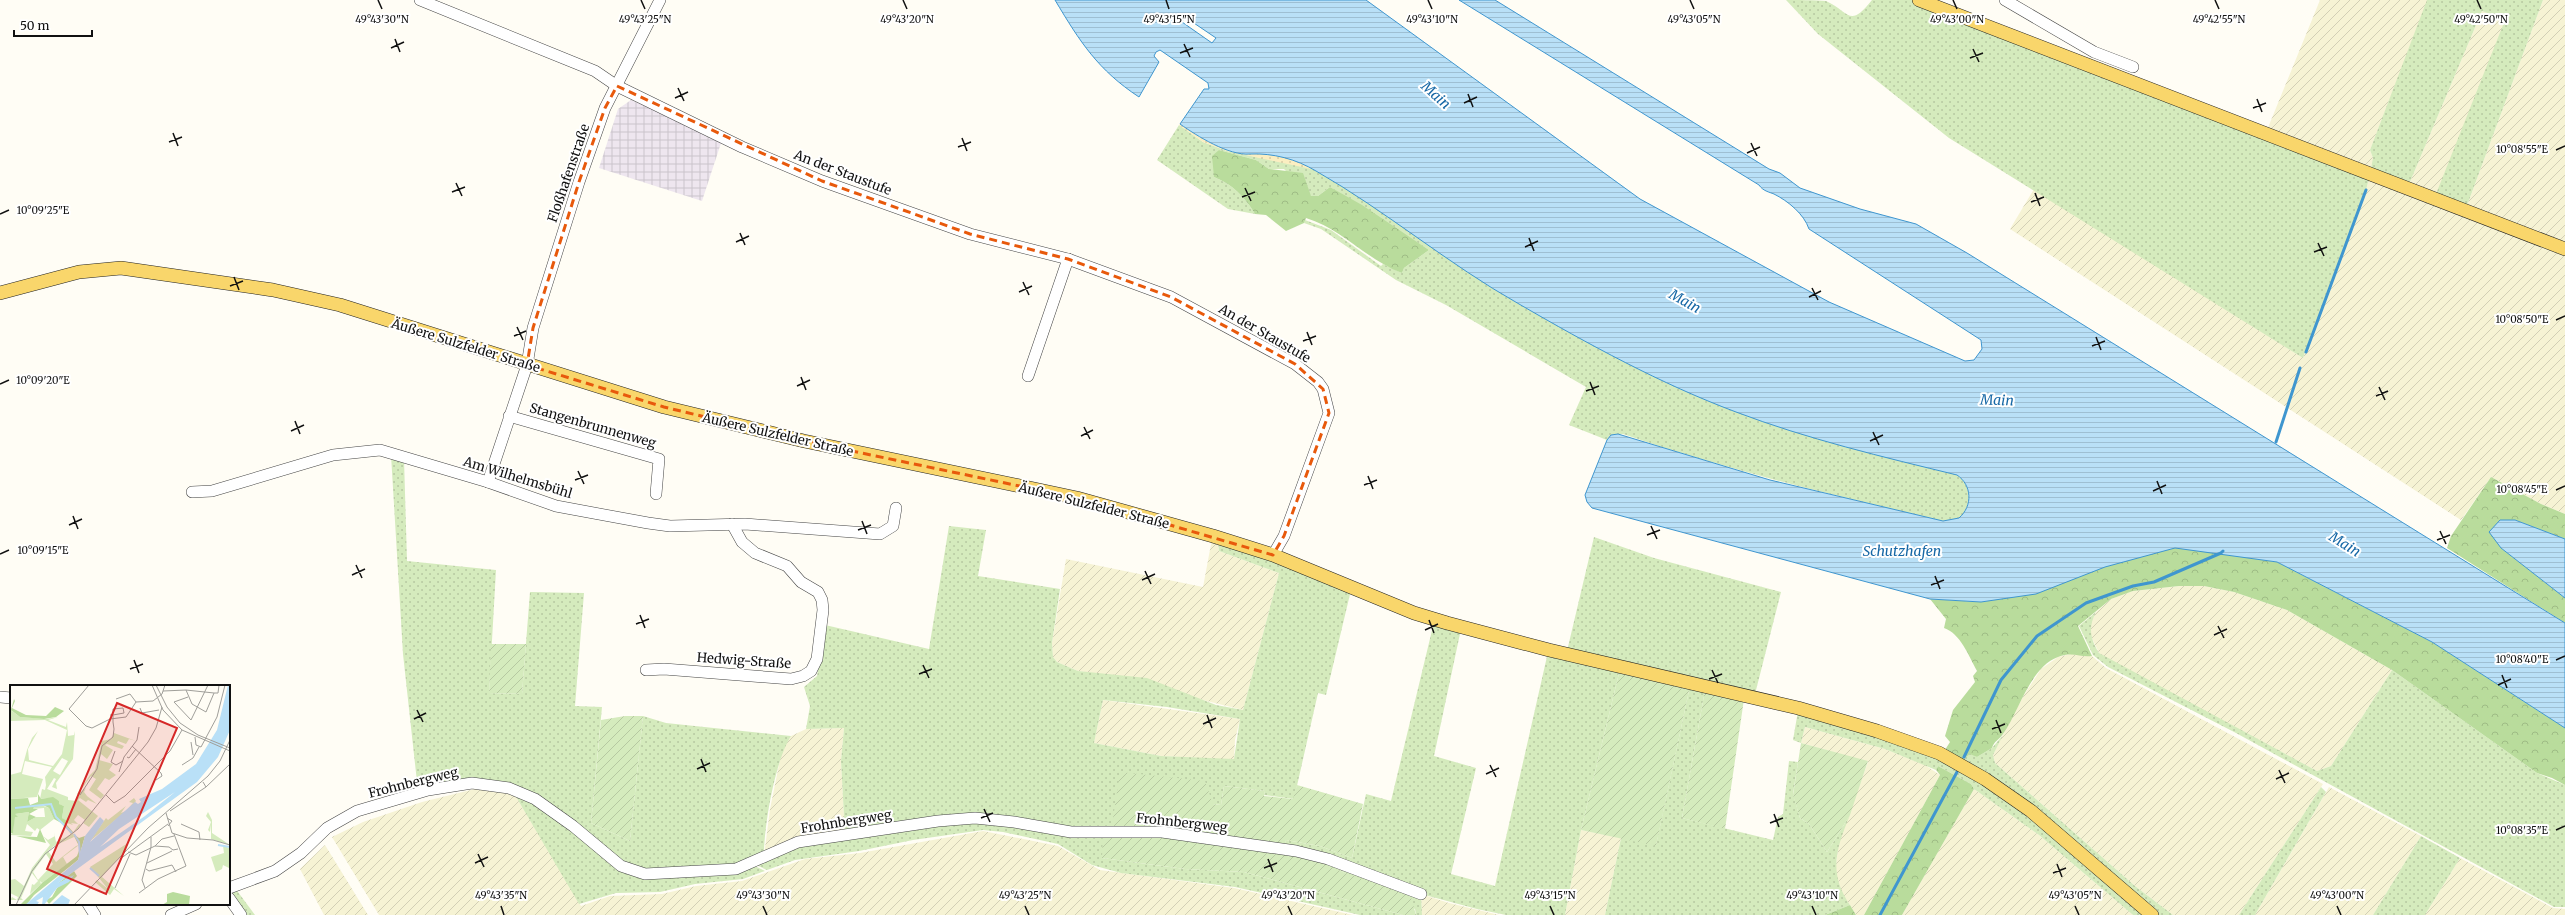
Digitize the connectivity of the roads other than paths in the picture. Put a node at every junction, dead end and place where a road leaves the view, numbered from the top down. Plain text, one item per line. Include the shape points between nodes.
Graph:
1 (420, 0) edge
2 (660, 0) edge
3 (1919, 0) edge
4 (2005, 0) edge
5 (2133, 66) dead end
6 (618, 86) junction
7 (2565, 249) edge
8 (1068, 259) junction
9 (0, 293) edge
10 (527, 365) junction
11 (1028, 376) dead end
12 (509, 416) junction
13 (488, 482) junction
14 (192, 492) dead end
15 (656, 494) dead end
16 (896, 508) dead end
17 (732, 524) junction
18 (1273, 555) junction
19 (646, 670) dead end
20 (0, 697) edge
21 (10, 698) edge
22 (230, 888) edge
23 (1421, 894) dead end
24 (230, 899) edge
25 (89, 905) edge
26 (193, 905) edge
27 (178, 911) edge
28 (95, 915) edge
29 (241, 915) edge
30 (2152, 915) edge

1 - 6 street, An der Staustufe via 595,71
2 - 6 street, Floßhafenstraße
3 - 7 main road
4 - 5 street via 2094,52
6 - 8 street, An der Staustufe via 742,146 822,181 970,234
6 - 10 street, Floßhafenstraße via 605,108 579,182 533,328
8 - 11 street
8 - 18 street, An der Staustufe via 1171,297 1295,364 1323,389 1328,404 1326,423 1284,536
9 - 10 main road, Äußere Sulzfelder Straße via 79,272 121,268 273,290 340,305
10 - 12 street, Stangenbrunnenweg
10 - 18 main road, Äußere Sulzfelder Straße via 664,407 804,441 1077,498
12 - 13 street, Stangenbrunnenweg
12 - 15 street, Stangenbrunnenweg via 659,458
13 - 14 street, Am Wilhelmsbühl via 380,450 333,455 212,492
13 - 17 street, Am Wilhelmsbühl via 556,506 648,523 670,526
16 - 17 street, Am Wilhelmsbühl via 893,526 880,534
17 - 19 street, Hedwig-Straße via 746,545 755,553 787,566 801,582 810,586 820,596 823,610 816,659 811,670 803,676 791,679 664,669
18 - 30 main road, Äußere Sulzfelder Straße via 1414,612 1549,650 1798,708 1877,731 1939,753 1985,779 2031,811
20 - 21 street
22 - 23 street, Frohnbergweg via 275,871 301,853 327,828 357,811 428,790 472,783 509,788 535,799 573,826 621,866 645,874 736,869 798,842 975,818 1072,832 1162,832 1296,851 1322,857
24 - 29 street
25 - 28 street
26 - 27 street

